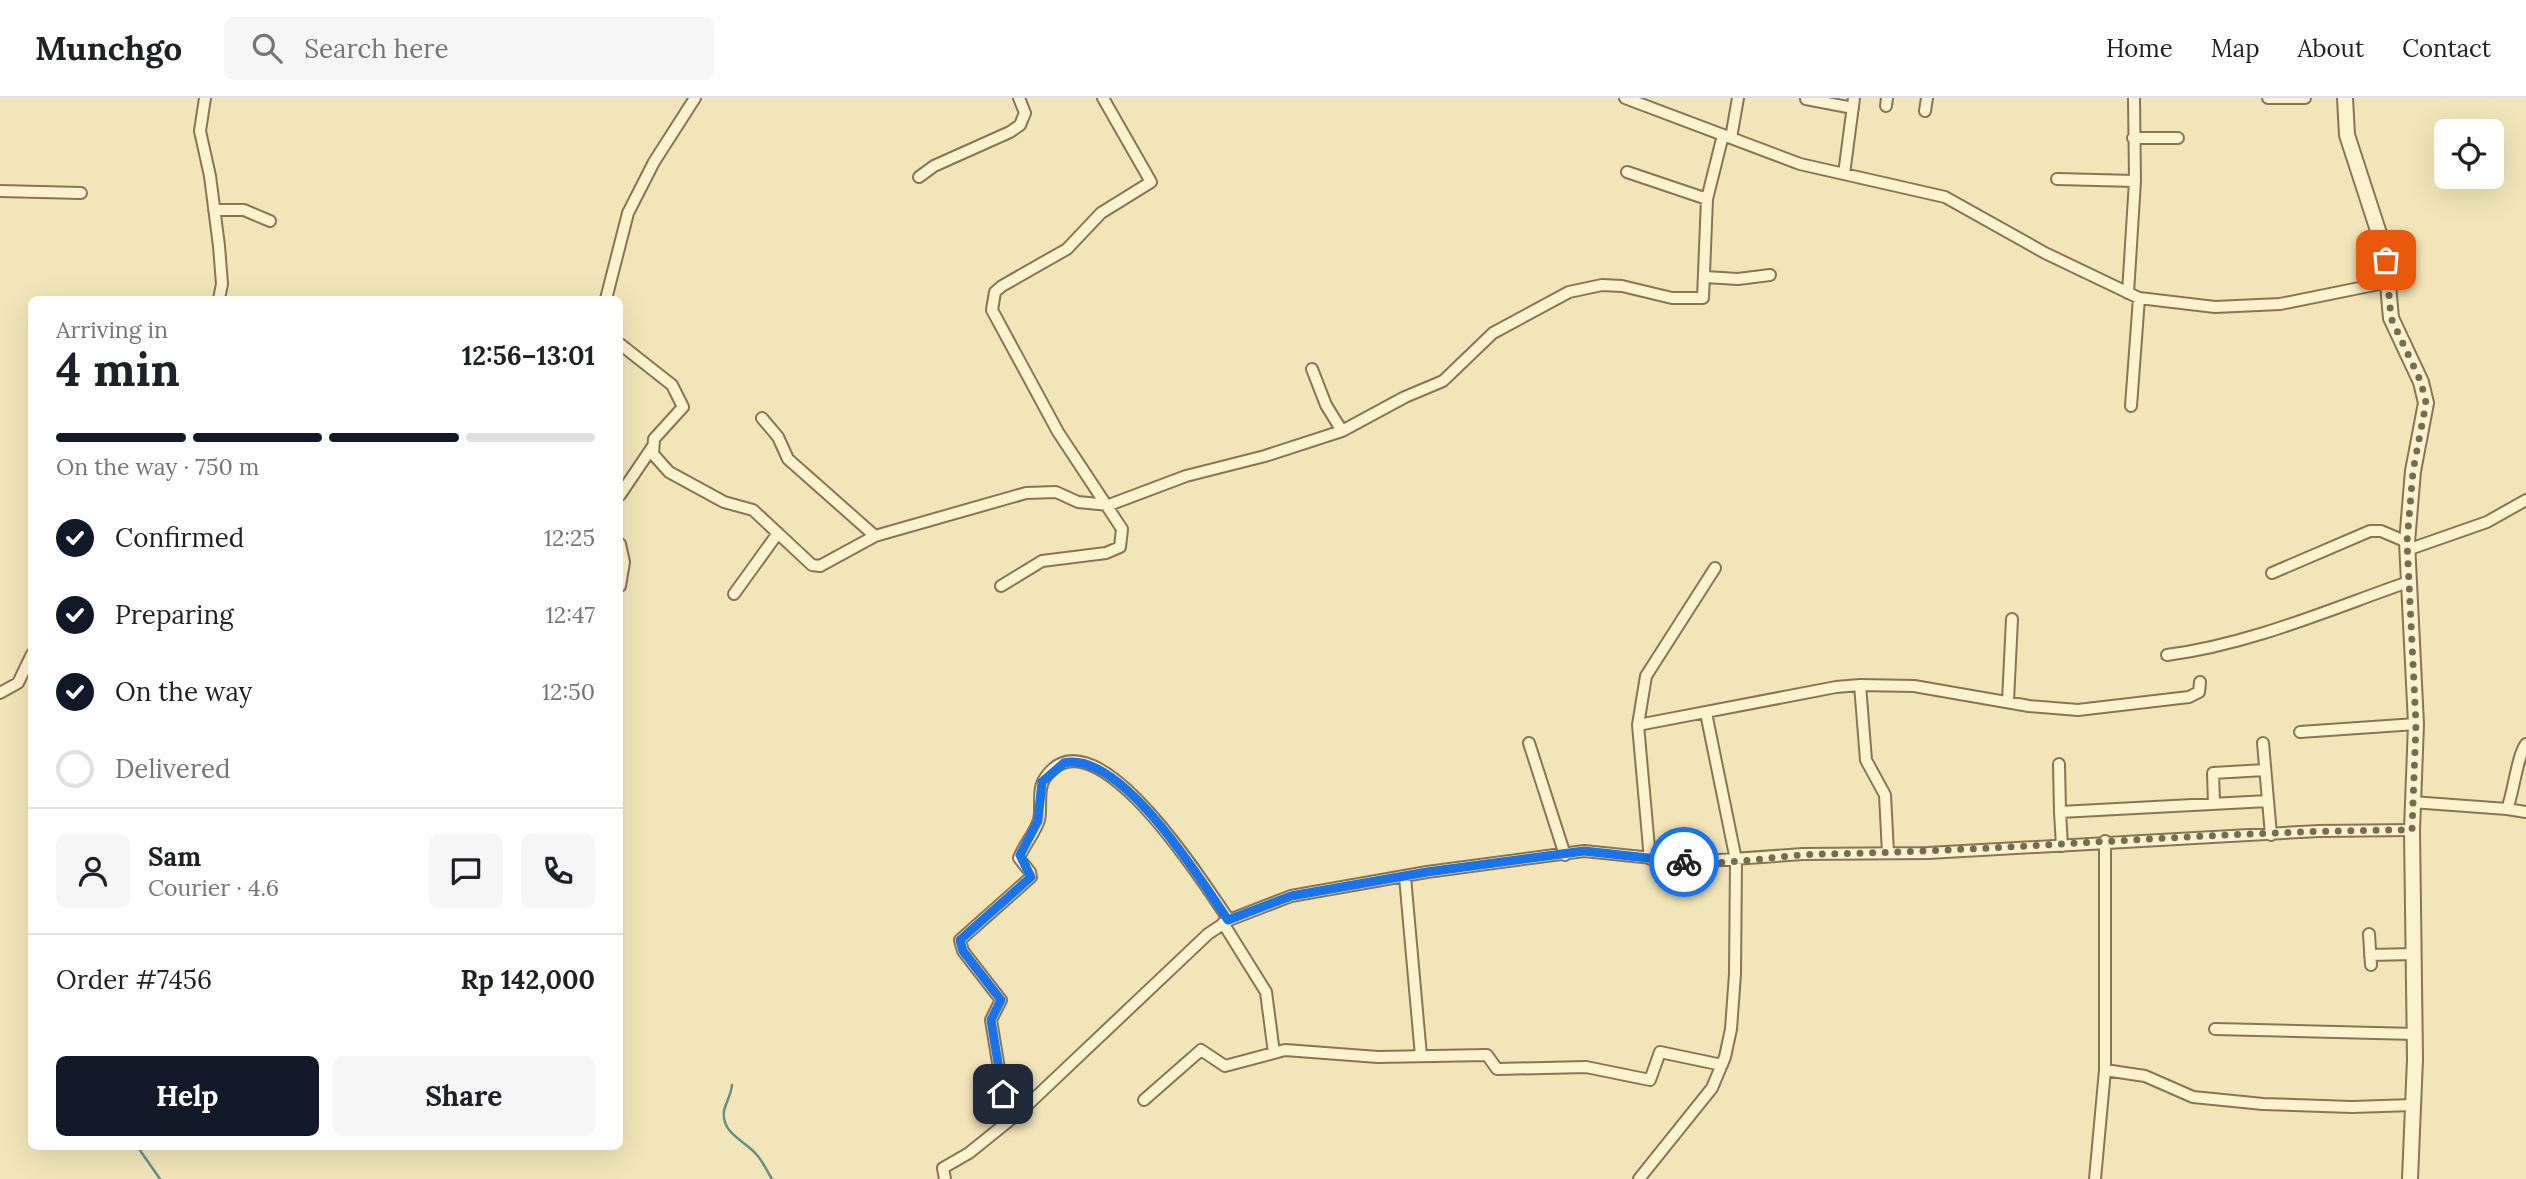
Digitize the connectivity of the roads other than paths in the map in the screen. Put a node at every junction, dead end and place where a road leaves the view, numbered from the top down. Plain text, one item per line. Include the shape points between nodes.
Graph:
1 (205, 98) edge
2 (695, 98) edge
3 (1019, 98) edge
4 (1103, 98) edge
5 (1625, 98) edge
6 (1738, 98) edge
7 (1927, 98) edge
8 (2134, 98) edge
9 (2268, 98) edge
10 (2305, 98) edge
11 (2345, 98) edge
12 (1806, 99) edge
13 (1853, 103) edge
14 (1925, 111) dead end
15 (1727, 137) junction
16 (2133, 138) junction
17 (2178, 138) dead end
18 (1627, 173) dead end
19 (1844, 174) junction
20 (919, 177) dead end
21 (2057, 178) dead end
22 (2134, 181) junction
23 (0, 191) edge
24 (81, 193) dead end
25 (1707, 198) junction
26 (214, 210) junction
27 (270, 220) dead end
28 (1770, 275) dead end
29 (1705, 277) junction
30 (2389, 282) junction
31 (2128, 293) junction
32 (220, 296) edge
33 (607, 296) edge
34 (2139, 298) junction
35 (623, 346) edge
36 (1312, 369) dead end
37 (2131, 406) dead end
38 (762, 418) dead end
39 (1342, 431) junction
40 (653, 446) junction
41 (623, 491) edge
42 (2526, 500) edge
43 (1109, 505) junction
44 (778, 533) junction
45 (875, 536) junction
46 (2407, 546) junction
47 (1714, 568) dead end
48 (2272, 573) dead end
49 (2408, 582) junction
50 (1000, 586) dead end
51 (734, 594) dead end
52 (2012, 619) dead end
53 (2167, 655) dead end
54 (28, 662) edge
55 (2200, 682) dead end
56 (1860, 685) junction
57 (0, 693) edge
58 (2008, 701) junction
59 (1706, 713) junction
60 (2416, 724) junction
61 (1638, 725) junction
62 (2300, 732) dead end
63 (1529, 743) dead end
64 (2263, 743) dead end
65 (2526, 744) edge
66 (2059, 764) dead end
67 (2265, 770) junction
68 (2268, 801) junction
69 (2412, 802) junction
70 (2214, 803) junction
71 (2507, 810) junction
72 (2526, 811) edge
73 (2060, 812) junction
74 (2412, 830) junction
75 (2271, 835) junction
76 (2105, 841) junction
77 (2062, 846) junction
78 (1888, 853) junction
79 (1565, 855) junction
80 (1650, 859) junction
81 (1736, 860) junction
82 (1405, 877) junction
83 (1226, 922) junction
84 (2369, 934) dead end
85 (2415, 954) junction
86 (2215, 1029) dead end
87 (2415, 1034) junction
88 (1274, 1053) junction
89 (1421, 1056) junction
90 (1721, 1065) junction
91 (2105, 1070) junction
92 (1143, 1100) dead end
93 (2413, 1105) junction
94 (1004, 1122) junction
95 (945, 1179) edge
96 (1639, 1179) edge
97 (2095, 1179) edge
98 (2410, 1179) edge

1 - 26 street via 201,131
2 - 33 street via 653,162 628,213
3 - 20 street via 1026,113 1020,125
4 - 43 street via 1151,182 1101,213 1067,248 1002,286 995,292 992,310 1064,442
5 - 15 street
6 - 15 street
7 - 14 street
8 - 16 street
9 - 10 street
11 - 30 street via 2347,135 2384,246
12 - 13 street
13 - 19 street
15 - 19 street via 1800,164
15 - 25 street
16 - 17 street
16 - 22 street
18 - 25 street
19 - 31 street via 1945,197
21 - 22 street
22 - 31 street
23 - 24 street
25 - 29 street
26 - 27 street via 244,210
26 - 32 street
28 - 29 street
29 - 39 street via 1705,293 1698,300 1602,285 1557,296 1493,333 1443,381
30 - 34 street via 2280,304 2215,307
30 - 46 street via 2391,318 2426,403 2413,471
31 - 34 street
34 - 37 street
35 - 40 street via 671,385 683,407 659,432
36 - 39 street
38 - 45 street via 788,459
39 - 43 street via 1186,476
40 - 41 street
40 - 44 street via 658,462 669,472 724,502 753,510
42 - 46 street via 2487,522
43 - 45 street via 1038,491
43 - 50 street via 1123,531 1120,547 1102,554 1042,561
44 - 45 street via 812,565 820,566
44 - 51 street
46 - 48 street via 2381,531 2370,531
46 - 49 street
47 - 61 street via 1646,676
49 - 53 street via 2247,639
49 - 60 street
52 - 58 street
54 - 57 street via 18,683
55 - 58 street via 2199,692 2189,697 2078,710
56 - 58 street via 1914,686
56 - 59 street
56 - 78 street via 1866,760 1885,796
59 - 61 street
59 - 81 street
60 - 62 street
60 - 69 street
61 - 80 street
63 - 79 street
64 - 67 street
65 - 71 street
66 - 73 street
67 - 68 street
67 - 70 street via 2213,773
68 - 70 street
68 - 75 street
69 - 71 street
69 - 74 street
70 - 73 street
71 - 72 street
73 - 77 street
74 - 75 street
74 - 85 street
75 - 76 street
76 - 77 street
76 - 91 street
77 - 78 street
78 - 81 street
79 - 80 street via 1593,851
79 - 82 street
80 - 81 street
81 - 90 street via 1731,1029
82 - 83 street via 1291,896
82 - 89 street
83 - 88 street via 1266,992
83 - 94 street via 1176,962 1020,1112
83 - 94 street via 1186,858 1124,785 1077,761 1064,763 1048,775 1042,782 1038,821 1019,858 1031,877 960,940 963,951 1001,1000 991,1020
84 - 85 street via 2370,960
85 - 87 street
86 - 87 street
87 - 93 street
88 - 89 street
88 - 92 street via 1225,1066 1201,1050
89 - 90 street via 1487,1055 1497,1069 1586,1066 1650,1080 1660,1052
90 - 96 street via 1713,1088
91 - 93 street via 2145,1076 2193,1097 2352,1108
91 - 97 street
93 - 98 street
94 - 95 street via 969,1153 943,1168

